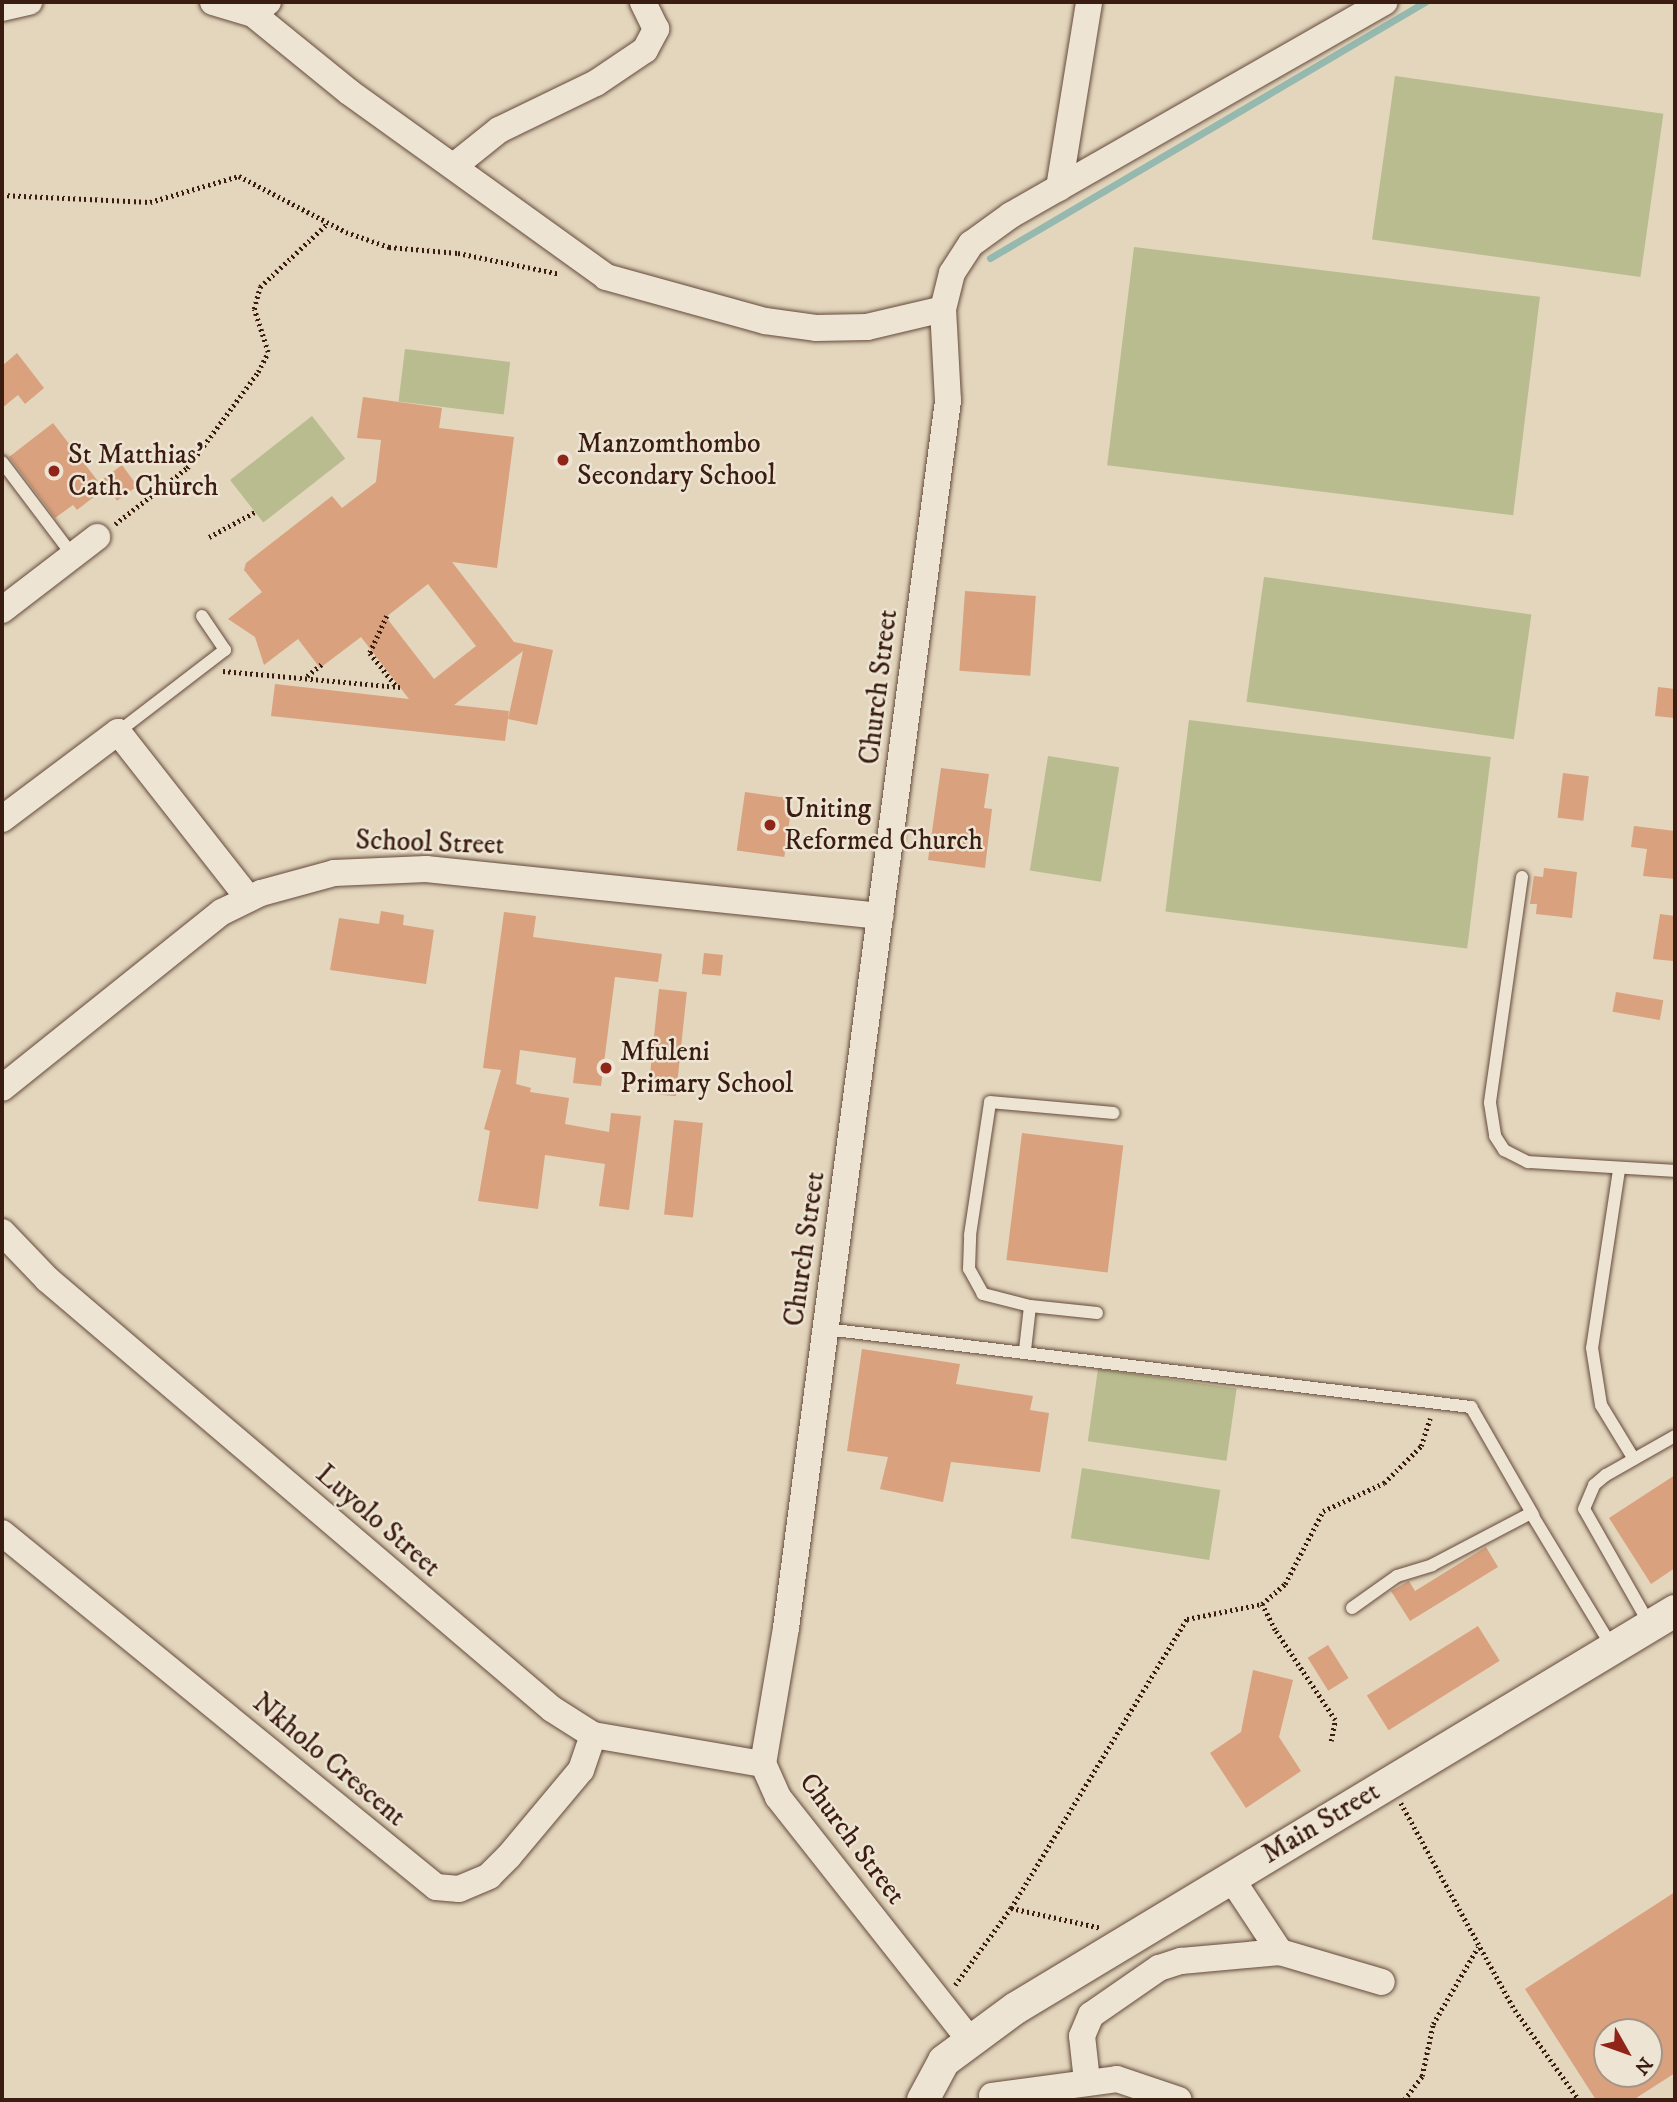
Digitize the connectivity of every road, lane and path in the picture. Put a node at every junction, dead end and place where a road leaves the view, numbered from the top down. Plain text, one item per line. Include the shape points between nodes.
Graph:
1 (29, 2) edge
2 (214, 2) edge
3 (643, 2) edge
4 (1090, 2) edge
5 (1384, 2) edge
6 (2, 8) edge
7 (260, 8) edge
8 (1343, 13) edge
9 (454, 166) junction
10 (1059, 188) junction
11 (2, 195) edge
12 (328, 223) junction
13 (606, 277) junction
14 (943, 309) junction
15 (2, 462) edge
16 (255, 512) dead end
17 (97, 537) joint
18 (209, 537) dead end
19 (73, 556) junction
20 (4, 604) edge
21 (202, 616) dead end
22 (387, 616) dead end
23 (214, 659) junction
24 (323, 663) dead end
25 (306, 676) junction
26 (118, 732) junction
27 (2, 819) edge
28 (1522, 877) dead end
29 (249, 899) junction
30 (881, 916) junction
31 (2, 1088) edge
32 (1114, 1113) dead end
33 (1619, 1170) junction
34 (1675, 1171) edge
35 (2, 1232) edge
36 (1030, 1306) junction
37 (1097, 1313) dead end
38 (826, 1329) junction
39 (1025, 1350) junction
40 (1435, 1402) junction
41 (1675, 1436) edge
42 (1634, 1459) junction
43 (1533, 1515) junction
44 (2, 1533) edge
45 (1262, 1604) junction
46 (1352, 1608) dead end
47 (1663, 1618) edge
48 (1613, 1648) junction
49 (593, 1735) junction
50 (1331, 1741) dead end
51 (763, 1764) junction
52 (1401, 1802) dead end
53 (1231, 1878) junction
54 (1011, 1908) junction
55 (1112, 1934) dead end
56 (1478, 1947) junction
57 (1280, 1952) junction
58 (1382, 1982) dead end
59 (949, 1993) dead end
60 (969, 2039) junction
61 (1087, 2081) junction
62 (992, 2096) dead end
63 (923, 2100) edge
64 (1178, 2100) edge
65 (1404, 2100) edge
66 (1579, 2100) edge

1 - 6 street
2 - 7 street
3 - 9 street via 656,29 645,50 596,83 499,130
4 - 10 street
5 - 8 street, Church Street
7 - 9 street via 349,92
8 - 10 street, Church Street
9 - 13 street
10 - 14 street, Church Street via 971,244 952,273
11 - 12 path via 150,202 239,176
12 - 13 path via 390,247 458,253 544,273
12 - 17 path via 260,287 254,309 268,352 214,432 187,468
13 - 14 street via 765,321 816,327 867,327
14 - 30 street, Church Street via 948,401
15 - 19 lane
16 - 18 path
17 - 19 street
19 - 20 street
21 - 23 lane via 225,648
22 - 25 path via 370,653 398,687
23 - 25 path via 225,673
23 - 26 lane
24 - 25 path
26 - 27 street
26 - 29 street
28 - 33 lane via 1490,1103 1495,1136 1504,1150 1528,1162
29 - 30 street, School Street via 334,873 426,869
29 - 31 street, School Street via 222,912
30 - 38 street, Church Street
32 - 36 lane via 997,1100 988,1105 969,1269 983,1294
33 - 34 lane
33 - 42 lane via 1592,1348 1601,1405
35 - 49 street, Luyolo Street via 47,1279 408,1588 552,1709
36 - 37 lane
36 - 39 lane
38 - 39 lane
38 - 51 street, Church Street
39 - 40 lane
40 - 43 lane via 1472,1407
40 - 45 path via 1421,1446 1384,1483 1324,1511 1284,1584
41 - 42 lane
42 - 47 lane via 1594,1485 1584,1509
43 - 46 lane via 1528,1513 1432,1565 1397,1576
43 - 48 lane
44 - 49 street, Nkholo Crescent via 436,1887 459,1889 489,1876 581,1770
45 - 50 path via 1335,1720
45 - 54 path via 1187,1619
47 - 48 street, Main Street
48 - 53 street, Main Street
49 - 51 street, Luyolo Street
51 - 60 street, Church Street via 778,1797
52 - 56 path
53 - 57 street
53 - 60 street, Main Street
54 - 55 path via 1099,1926
54 - 59 path
56 - 65 path via 1433,2024 1422,2076
56 - 66 path via 1515,2010
57 - 58 street
57 - 61 street via 1181,1961 1146,1976 1091,2015 1085,2025 1081,2048
60 - 63 street, Main Street via 944,2061
61 - 62 street
61 - 64 street via 1133,2082

